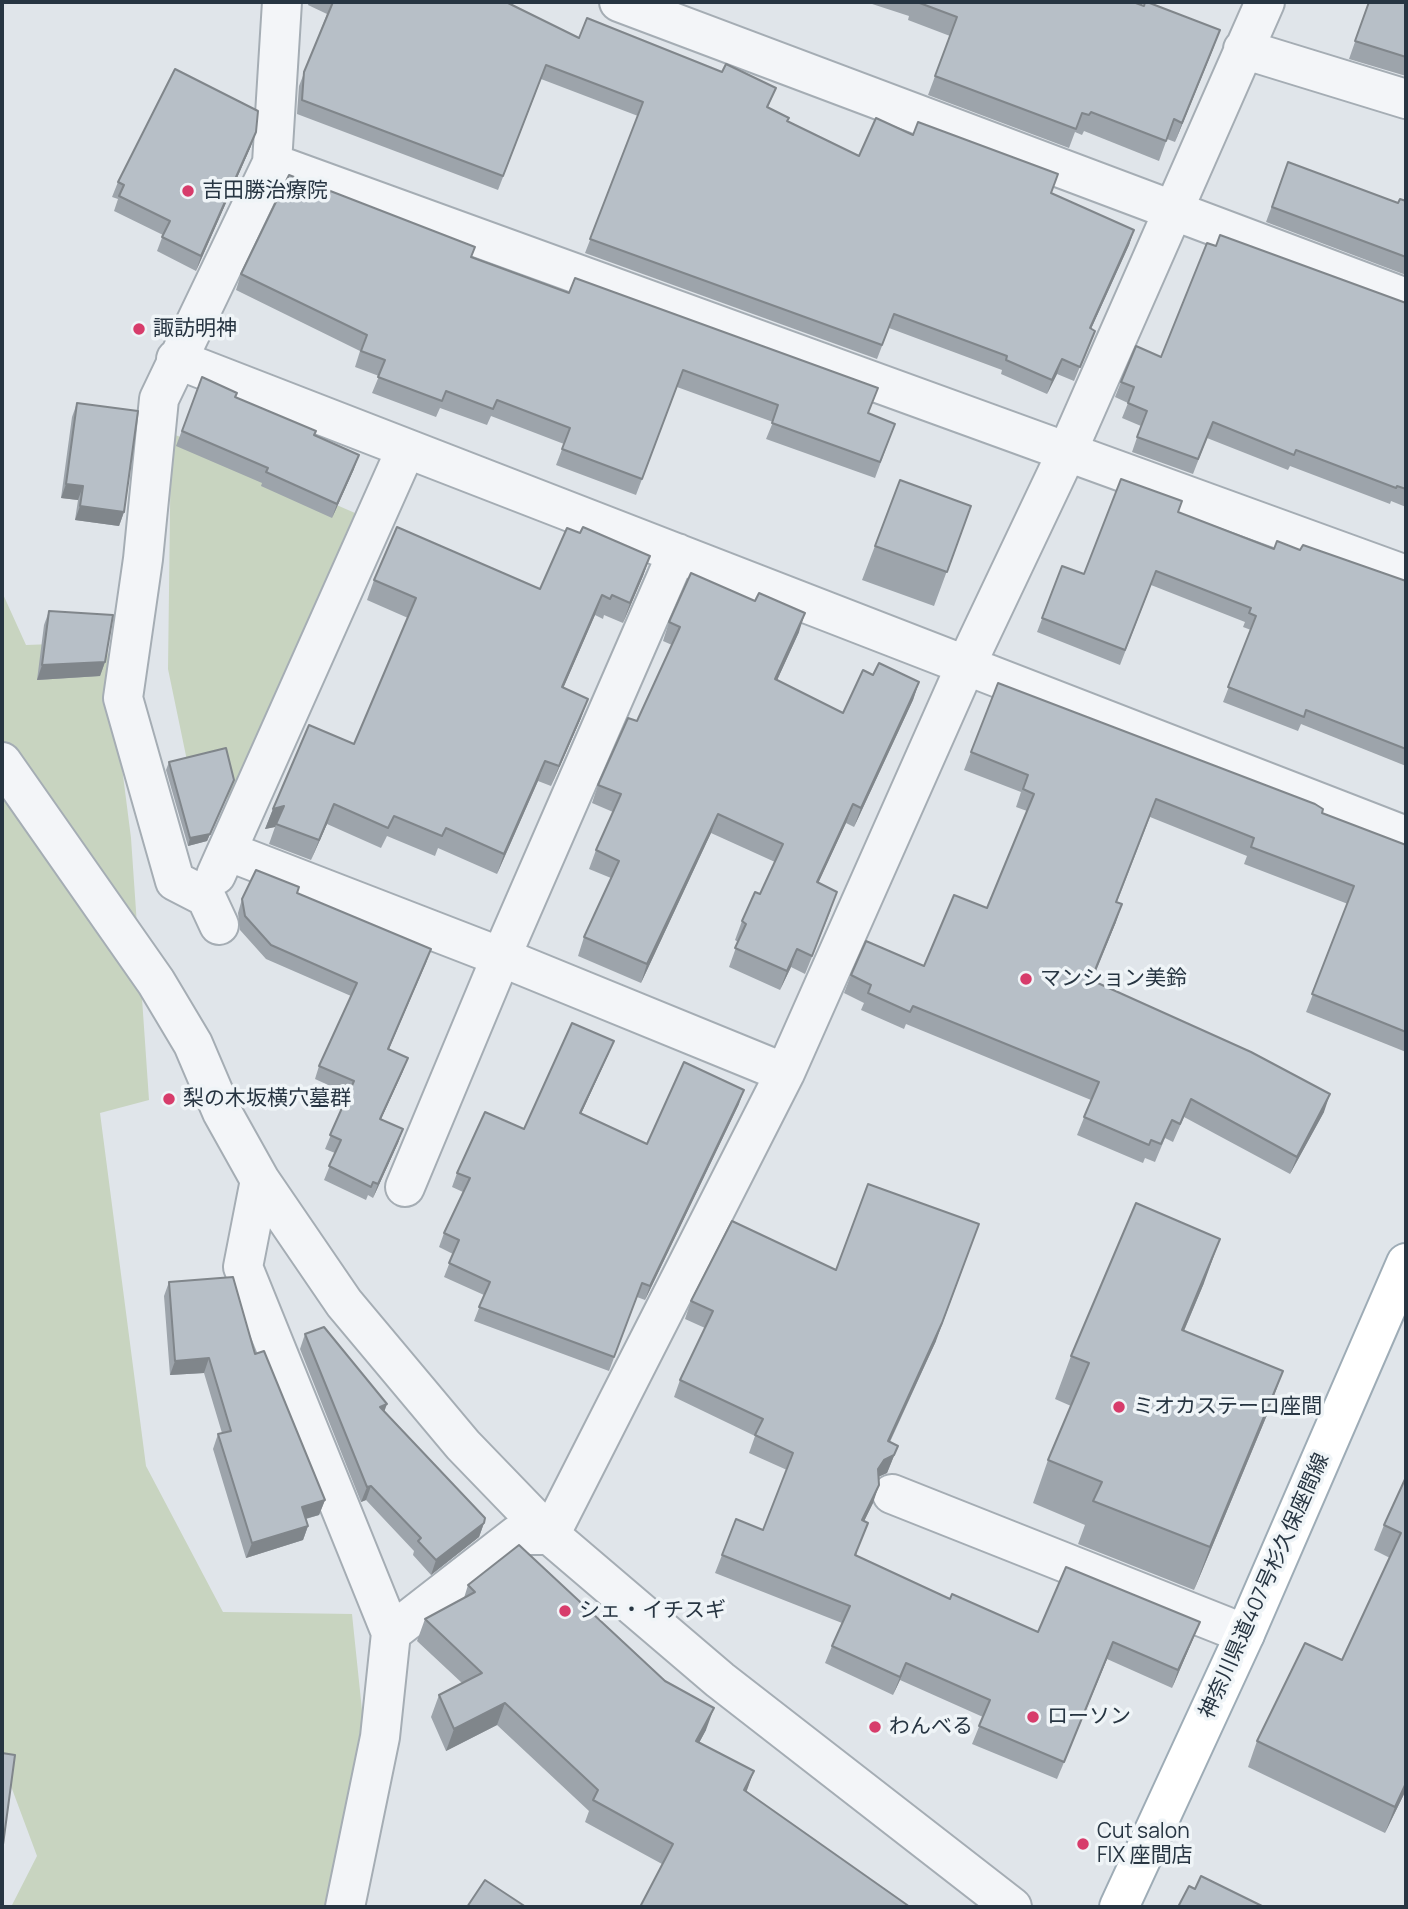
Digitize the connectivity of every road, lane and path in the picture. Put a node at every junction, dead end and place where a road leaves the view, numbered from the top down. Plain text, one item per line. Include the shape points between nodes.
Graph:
1 (282, 2) edge
2 (619, 2) edge
3 (1265, 2) edge
4 (1243, 49) junction
5 (1406, 99) edge
6 (272, 163) junction
7 (1172, 210) junction
8 (1406, 298) edge
9 (176, 359) junction
10 (406, 449) junction
11 (1067, 452) junction
12 (677, 554) junction
13 (1406, 575) edge
14 (967, 665) junction
15 (2, 762) edge
16 (1406, 836) edge
17 (227, 851) junction
18 (501, 957) junction
19 (785, 1073) junction
20 (260, 1180) junction
21 (405, 1186) dead end
22 (1406, 1263) edge
23 (892, 1494) dead end
24 (551, 1535) junction
25 (391, 1633) junction
26 (1245, 1634) junction
27 (345, 1907) edge
28 (1012, 1907) edge
29 (1119, 1907) edge

1 - 6 street
2 - 7 street
3 - 4 street
4 - 5 street
4 - 7 street
6 - 9 street
6 - 11 street
7 - 8 street
7 - 11 street
9 - 10 street
9 - 17 street via 159,399 123,698 175,881 213,911
10 - 12 street
10 - 17 street
11 - 13 street
11 - 14 street
12 - 14 street
12 - 18 street
14 - 16 street
14 - 19 street
15 - 20 street via 156,982 193,1044 222,1112
17 - 18 street
18 - 19 street
18 - 21 street
19 - 24 street
20 - 24 street via 344,1303 463,1445
20 - 25 street via 243,1267
22 - 26 main road, 神奈川県道407号杉久保座間線
23 - 26 street
24 - 25 street via 517,1535
24 - 28 street via 720,1680
25 - 27 street via 380,1737
26 - 29 main road, 神奈川県道407号杉久保座間線

